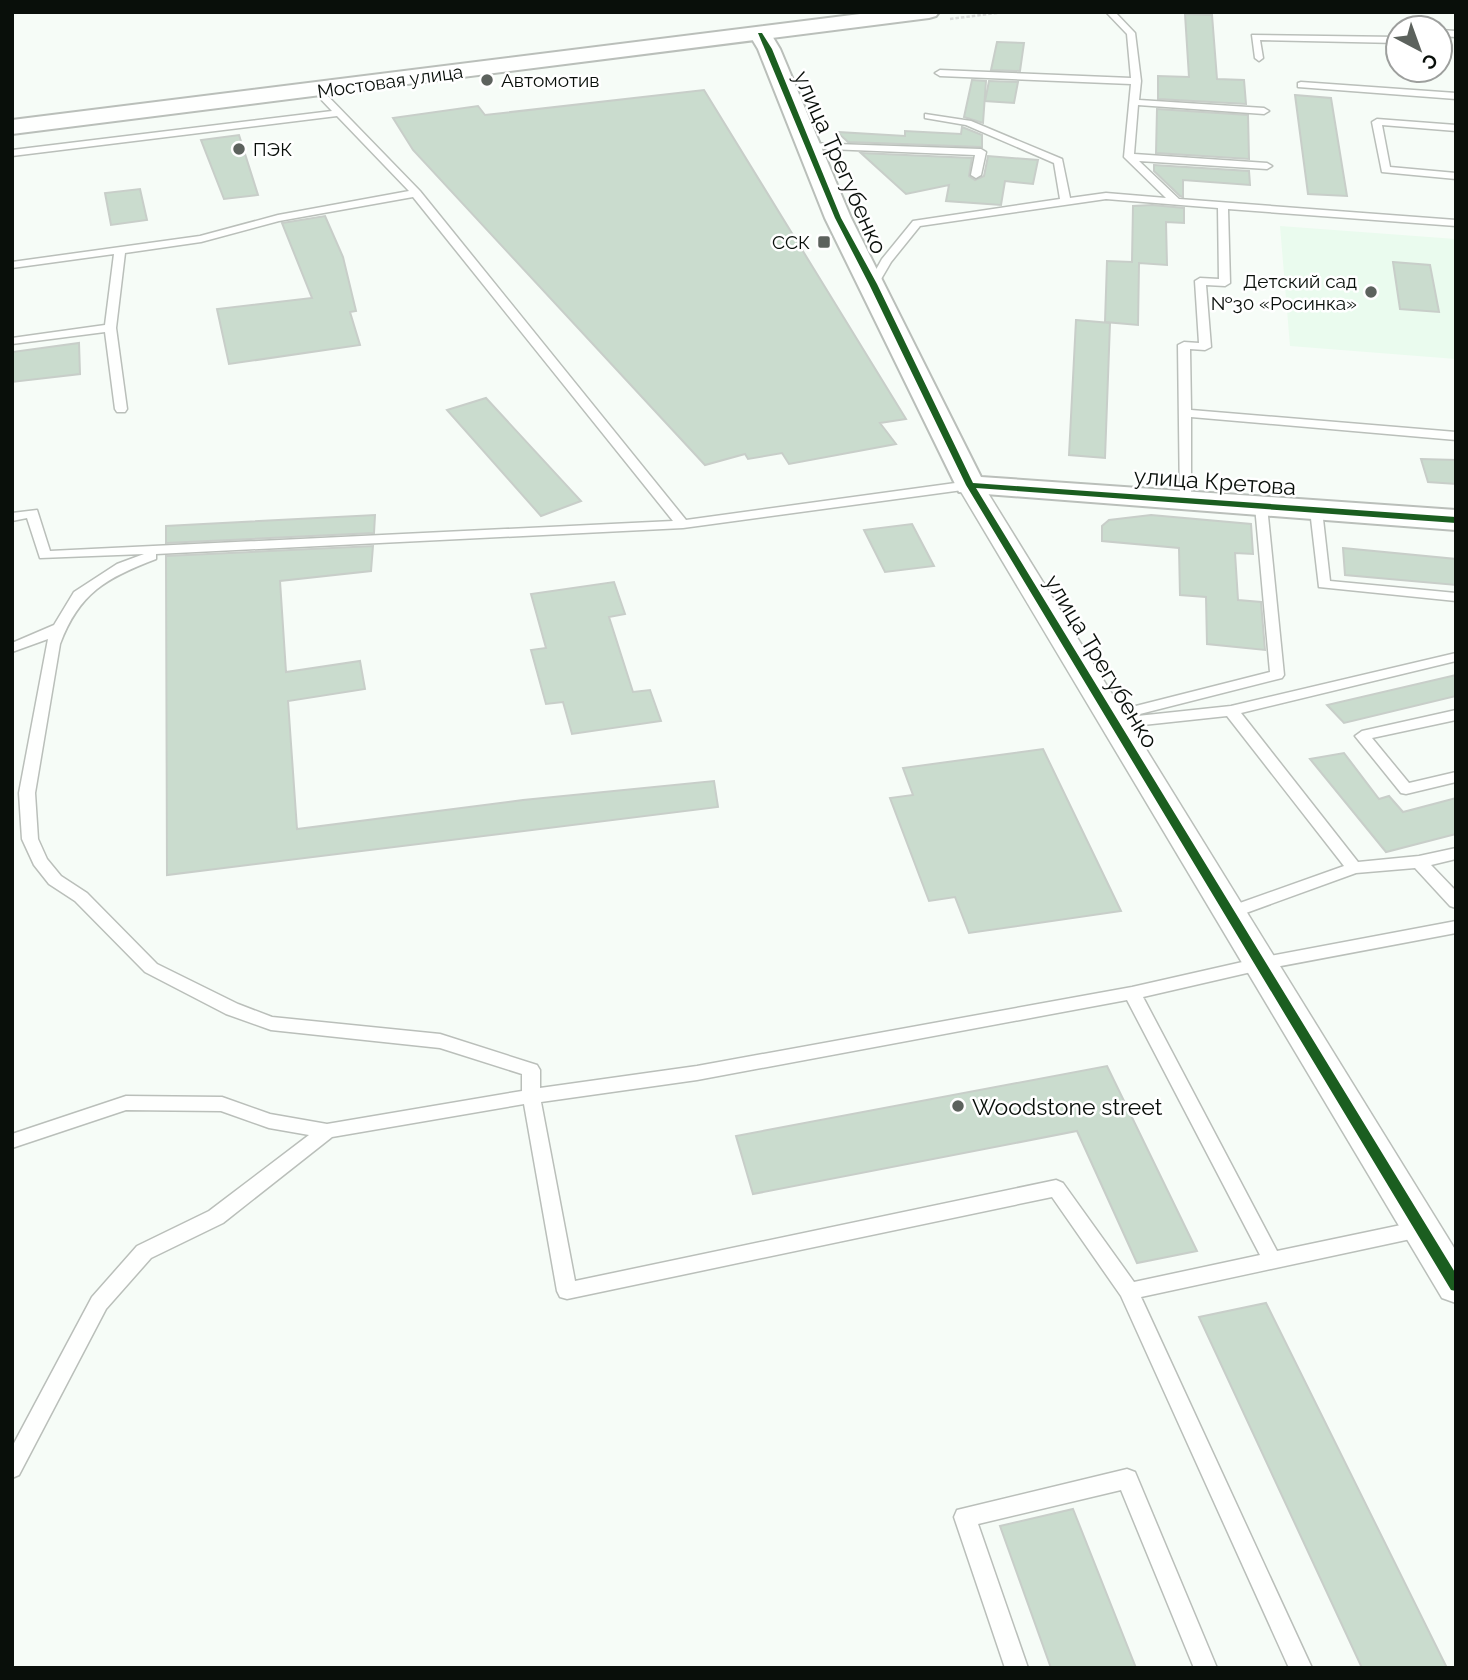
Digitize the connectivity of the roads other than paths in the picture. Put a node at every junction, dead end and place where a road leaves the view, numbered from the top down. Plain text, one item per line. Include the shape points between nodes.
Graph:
1 (929, 12) edge
2 (1111, 12) edge
3 (760, 34) junction
4 (1384, 40) edge
5 (1259, 58) dead end
6 (940, 73) dead end
7 (1136, 80) junction
8 (1301, 85) dead end
9 (318, 91) junction
10 (1455, 98) edge
11 (1134, 102) junction
12 (1264, 111) dead end
13 (339, 113) junction
14 (928, 116) dead end
15 (15, 127) edge
16 (1456, 128) edge
17 (807, 146) junction
18 (12, 153) edge
19 (1129, 157) junction
20 (1267, 166) dead end
21 (976, 175) dead end
22 (1456, 176) edge
23 (416, 193) junction
24 (1176, 201) junction
25 (1066, 202) junction
26 (1223, 205) junction
27 (1456, 223) edge
28 (120, 250) junction
29 (12, 265) edge
30 (873, 284) junction
31 (110, 328) junction
32 (12, 341) edge
33 (121, 409) dead end
34 (1185, 413) junction
35 (1456, 436) edge
36 (971, 485) junction
37 (1185, 500) junction
38 (1261, 506) junction
39 (1316, 510) junction
40 (12, 517) edge
41 (1456, 520) edge
42 (683, 524) junction
43 (163, 551) junction
44 (1456, 597) edge
45 (59, 628) junction
46 (12, 648) edge
47 (1456, 657) edge
48 (1231, 712) junction
49 (1456, 715) edge
50 (1113, 720) junction
51 (1456, 777) edge
52 (1456, 853) edge
53 (1419, 862) junction
54 (1354, 868) junction
55 (1456, 902) edge
56 (1229, 913) junction
57 (1456, 927) edge
58 (1259, 964) junction
59 (1132, 993) junction
60 (531, 1096) junction
61 (327, 1131) junction
62 (12, 1141) edge
63 (1420, 1229) junction
64 (1273, 1262) junction
65 (1456, 1286) edge
66 (1129, 1291) junction
67 (12, 1468) edge
68 (1017, 1668) edge
69 (1206, 1668) edge
70 (1301, 1668) edge

1 - 3 street, Мостовая улица
2 - 7 lane via 1131,33
3 - 9 street, Мостовая улица
3 - 17 street, улица Трегубенко
4 - 5 lane via 1255,37
6 - 7 lane
7 - 11 lane
8 - 10 lane
9 - 13 lane
9 - 15 street, Мостовая улица
11 - 12 lane
11 - 19 lane
13 - 18 lane
13 - 23 lane
14 - 25 lane via 968,123 1059,161
16 - 22 lane via 1377,122 1386,170
17 - 21 lane via 981,152
17 - 30 street, улица Трегубенко
19 - 20 lane
19 - 24 lane
23 - 28 lane via 278,218 201,239
23 - 42 lane
24 - 25 lane via 1106,196
24 - 26 lane
25 - 30 lane via 917,223
26 - 27 lane
26 - 34 lane via 1226,283 1200,281 1205,347 1184,345
28 - 29 lane
28 - 31 lane
30 - 36 street, улица Трегубенко
31 - 32 lane
31 - 33 lane
34 - 35 lane
34 - 37 lane
36 - 37 street, улица Кретова
36 - 42 lane
36 - 50 street, улица Трегубенко
37 - 38 street, улица Кретова
38 - 39 street, улица Кретова
38 - 50 lane via 1277,675
39 - 41 street, улица Кретова
39 - 44 lane via 1324,584
40 - 43 lane via 32,513 46,555
42 - 43 lane
43 - 45 lane via 122,567 79,595
45 - 46 lane
45 - 60 lane via 27,793 30,839 55,880 81,897 151,968 232,1010 271,1023 440,1041 531,1070
47 - 48 lane
48 - 50 lane
48 - 54 lane
49 - 51 lane via 1362,736 1406,789
50 - 56 street, улица Трегубенко
52 - 53 lane
53 - 54 lane
53 - 55 lane
54 - 56 lane
56 - 58 street, улица Трегубенко
57 - 58 lane
58 - 59 lane
58 - 63 street, улица Трегубенко
59 - 60 lane via 697,1073
59 - 64 lane
60 - 61 lane
60 - 66 lane via 567,1290 1056,1188
61 - 62 lane via 269,1121 222,1104 126,1103
61 - 67 lane via 216,1217 144,1252 99,1303
63 - 64 lane
63 - 65 street, улица Трегубенко
64 - 66 lane
66 - 70 lane
68 - 69 lane via 965,1517 1127,1479

